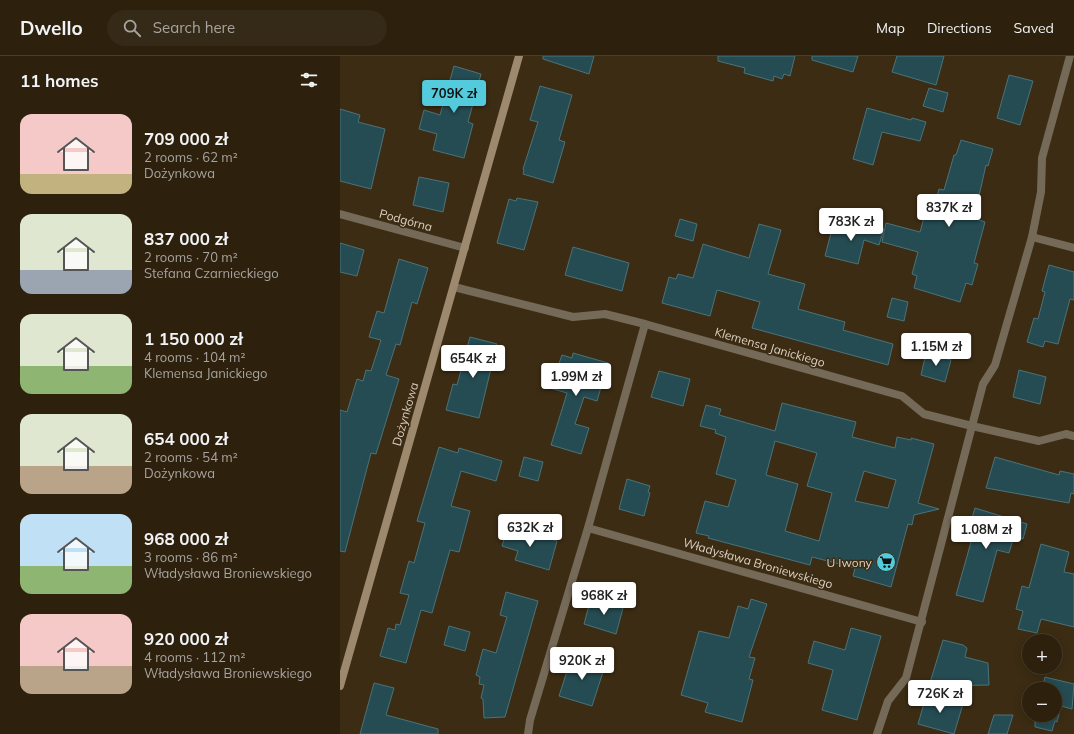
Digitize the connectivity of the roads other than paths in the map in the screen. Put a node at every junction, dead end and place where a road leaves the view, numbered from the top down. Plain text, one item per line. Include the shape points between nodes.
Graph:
1 (519, 56) edge
2 (1069, 57) edge
3 (340, 214) edge
4 (1032, 237) junction
5 (465, 248) junction
6 (1074, 248) edge
7 (454, 287) junction
8 (645, 324) junction
9 (972, 426) junction
10 (1074, 436) edge
11 (588, 528) junction
12 (922, 622) junction
13 (340, 686) edge
14 (528, 734) edge
15 (877, 734) edge

1 - 5 street, Dożynkowa
2 - 4 street via 1042,158 1041,192
3 - 5 street, Podgórna
4 - 6 street
4 - 9 street via 995,365 983,384
5 - 7 street, Dożynkowa
7 - 8 street, Klemensa Janickiego via 573,317 605,314
7 - 13 street, Dożynkowa
8 - 9 street, Klemensa Janickiego via 902,396 924,414
8 - 11 street
9 - 10 street, Klemensa Janickiego via 1039,441 1066,434
9 - 12 street
11 - 12 street, Władysława Broniewskiego
11 - 14 street
12 - 15 street via 906,678 888,700

